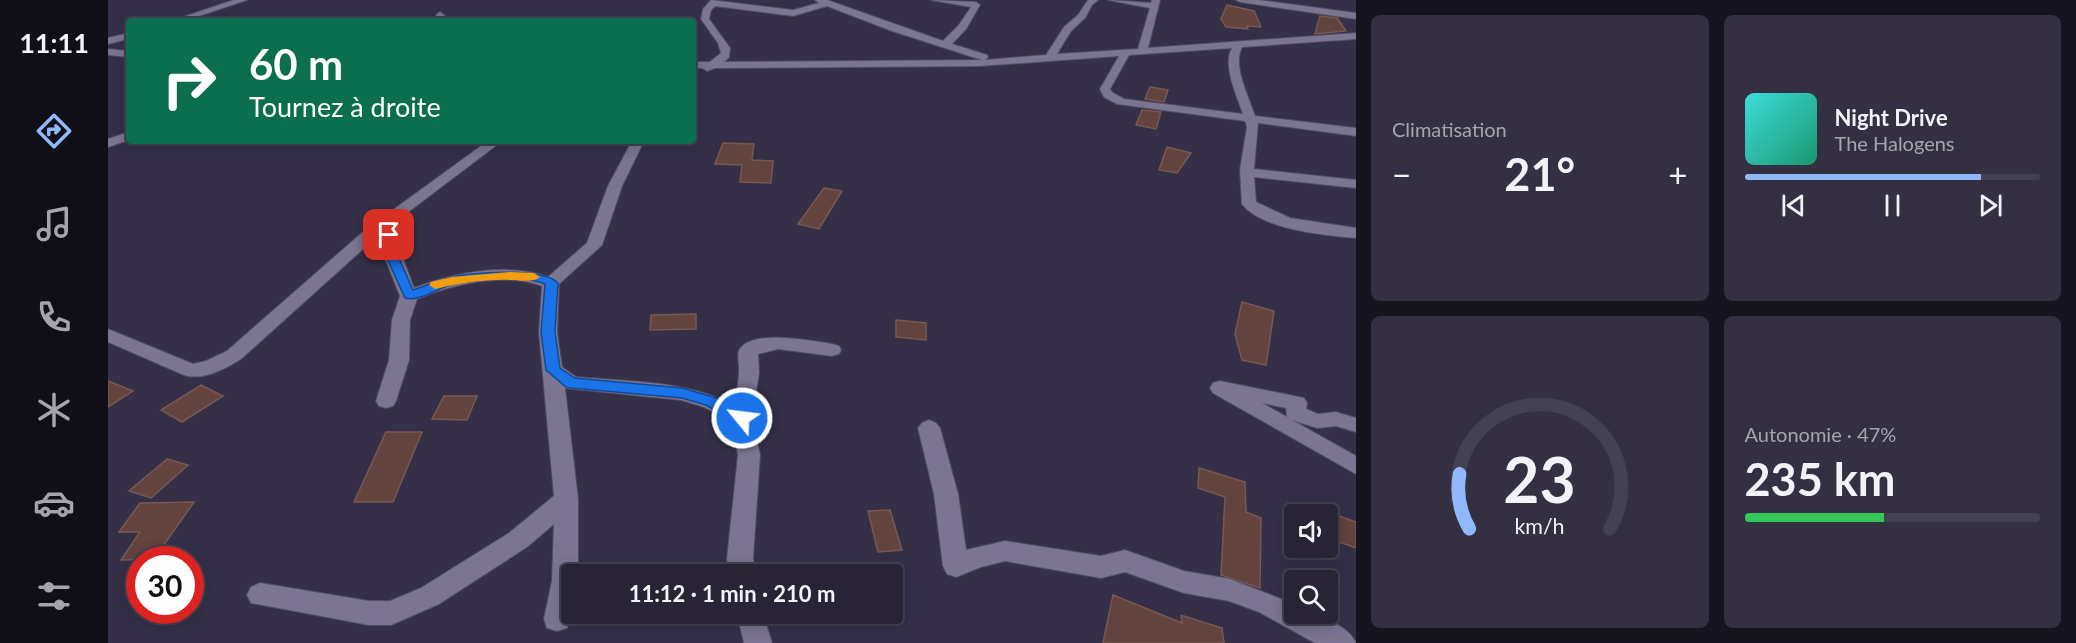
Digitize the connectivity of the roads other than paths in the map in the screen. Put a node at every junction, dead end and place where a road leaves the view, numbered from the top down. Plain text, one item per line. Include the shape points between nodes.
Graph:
1 (243, 0) edge
2 (936, 0) edge
3 (1094, 0) edge
4 (1112, 0) edge
5 (1240, 0) edge
6 (823, 1) edge
7 (714, 2) edge
8 (1155, 3) edge
9 (1356, 16) edge
10 (186, 18) edge
11 (1356, 36) edge
12 (126, 37) edge
13 (108, 41) edge
14 (944, 45) junction
15 (1238, 45) junction
16 (108, 52) edge
17 (1142, 53) junction
18 (126, 54) edge
19 (1125, 54) junction
20 (1049, 59) junction
21 (999, 62) junction
22 (696, 65) edge
23 (712, 65) junction
24 (696, 76) edge
25 (1251, 120) junction
26 (1356, 132) edge
27 (126, 137) edge
28 (108, 143) edge
29 (492, 144) edge
30 (636, 144) edge
31 (1248, 172) junction
32 (1356, 184) edge
33 (392, 216) junction
34 (1356, 233) edge
35 (551, 283) junction
36 (410, 296) junction
37 (108, 335) edge
38 (832, 350) dead end
39 (553, 370) junction
40 (386, 401) dead end
41 (742, 418) junction
42 (1356, 425) edge
43 (929, 428) dead end
44 (1356, 466) edge
45 (567, 499) junction
46 (741, 564) edge
47 (260, 595) dead end
48 (557, 619) dead end
49 (753, 624) edge
50 (758, 643) edge
51 (1342, 643) edge

1 - 10 street
2 - 14 street via 976,5 961,32
3 - 20 street via 1066,28
4 - 8 street
5 - 9 street
6 - 7 street via 793,13
6 - 14 street
7 - 23 street via 705,18 726,51
8 - 17 street
11 - 15 street
12 - 13 street
14 - 21 street
15 - 17 street
15 - 25 street via 1233,54 1236,75
16 - 18 street
17 - 19 street
19 - 20 street
19 - 25 street via 1105,89 1121,102
20 - 21 street
21 - 23 street
22 - 23 street
23 - 24 street
25 - 26 street
25 - 31 street
27 - 28 street
29 - 33 street
30 - 35 street via 615,186 594,245
31 - 32 street
31 - 34 street via 1249,204 1256,211
33 - 36 street via 392,256
33 - 37 street via 234,355 205,370 191,371
35 - 36 street via 541,278 510,276 452,280
35 - 39 street via 548,332
36 - 40 street via 401,320 399,360
38 - 41 street via 778,344 759,345 748,351
39 - 41 street via 571,383 682,393
39 - 45 street
41 - 46 street via 749,454
42 - 44 street via 1336,418 1317,421 1295,413 1297,403 1220,388
43 - 51 street via 946,494 956,567 1005,551 1101,567 1125,561 1184,582 1239,593
45 - 47 street via 518,540 430,596 391,613
45 - 48 street via 565,581
49 - 50 street

